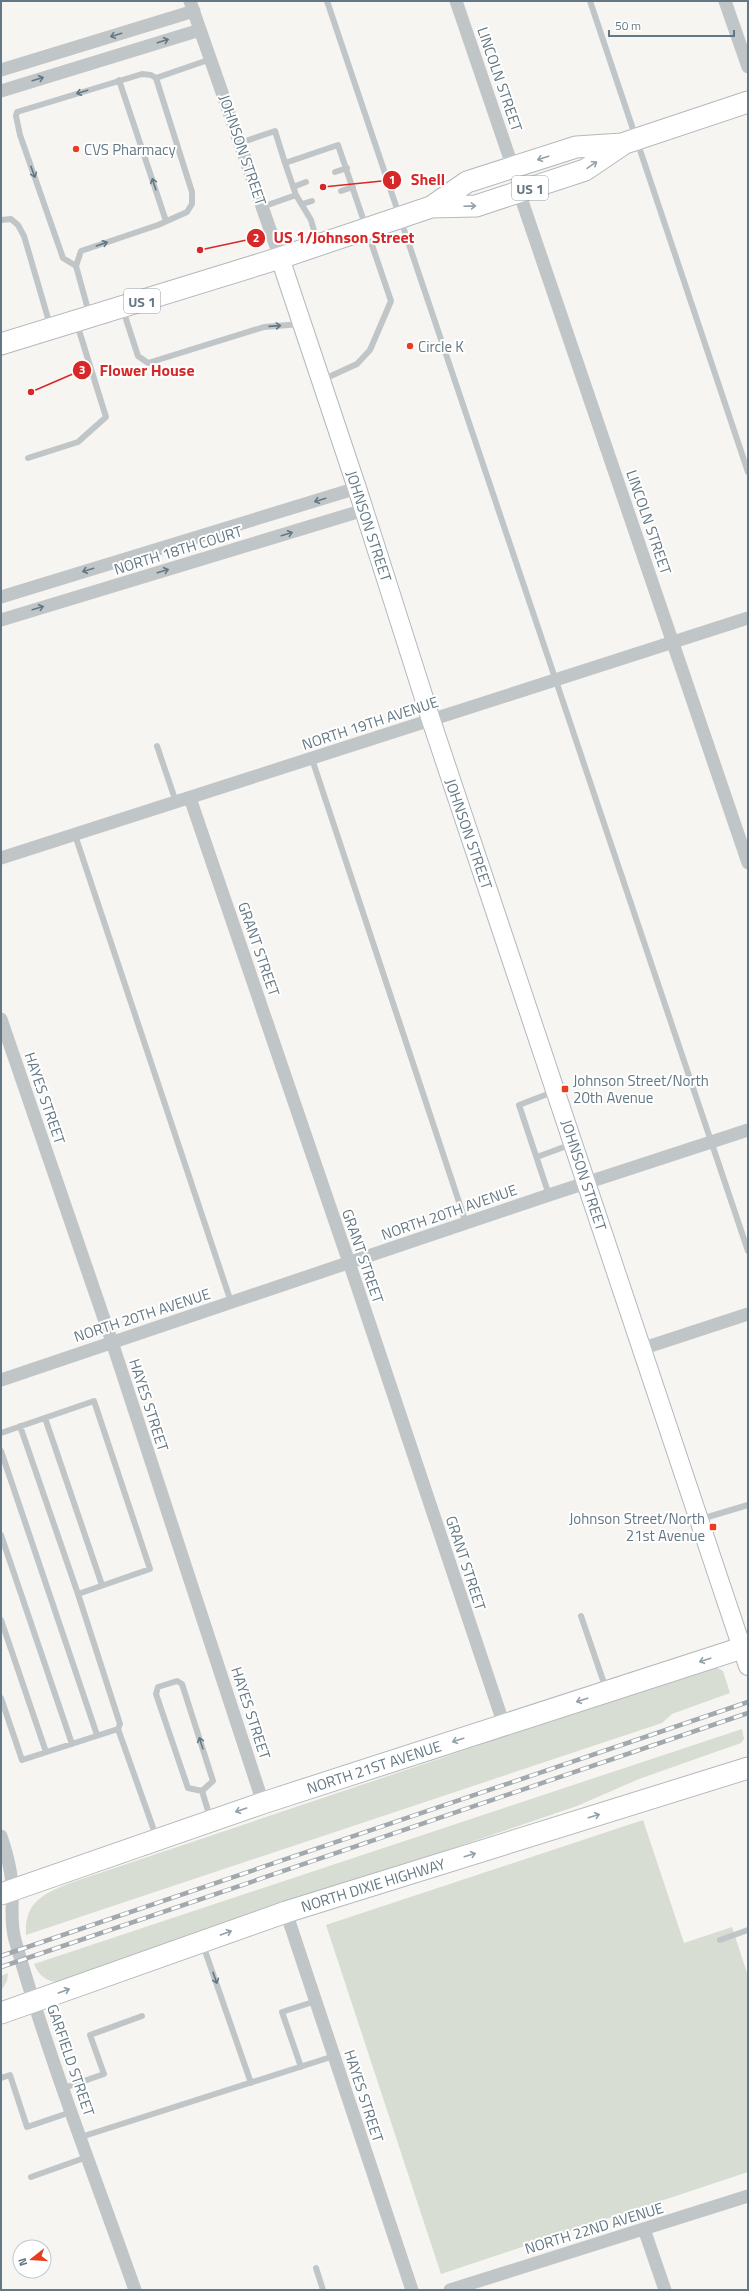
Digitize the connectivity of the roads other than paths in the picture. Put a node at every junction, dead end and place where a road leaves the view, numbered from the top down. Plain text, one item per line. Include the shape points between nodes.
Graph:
1 (327, 1) edge
2 (456, 1) edge
3 (590, 1) edge
4 (725, 1) edge
5 (192, 6) edge
6 (200, 30) junction
7 (62, 52) junction
8 (211, 59) junction
9 (748, 67) edge
10 (1, 70) edge
11 (67, 70) junction
12 (156, 78) junction
13 (119, 80) junction
14 (1, 91) edge
15 (748, 102) edge
16 (629, 142) junction
17 (240, 143) junction
18 (285, 163) junction
19 (346, 168) junction
20 (513, 168) junction
21 (334, 172) dead end
22 (306, 182) dead end
23 (293, 187) junction
24 (353, 187) junction
25 (341, 191) dead end
26 (519, 192) junction
27 (296, 195) junction
28 (312, 201) dead end
29 (302, 204) junction
30 (262, 206) junction
31 (431, 207) junction
32 (400, 217) junction
33 (1, 220) edge
34 (166, 221) junction
35 (367, 228) junction
36 (318, 245) junction
37 (280, 258) junction
38 (76, 266) junction
39 (122, 307) junction
40 (83, 319) junction
41 (302, 324) junction
42 (51, 329) junction
43 (1, 344) edge
44 (321, 381) junction
45 (28, 458) dead end
46 (748, 472) edge
47 (357, 488) junction
48 (364, 510) junction
49 (1, 597) edge
50 (748, 618) edge
51 (1, 620) edge
52 (674, 642) junction
53 (555, 680) junction
54 (431, 720) junction
55 (157, 746) dead end
56 (312, 759) junction
57 (190, 798) junction
58 (176, 802) junction
59 (75, 835) junction
60 (1, 858) edge
61 (748, 863) edge
62 (1, 1019) edge
63 (557, 1091) junction
64 (748, 1130) edge
65 (712, 1141) junction
66 (574, 1143) junction
67 (537, 1157) junction
68 (587, 1182) junction
69 (549, 1195) junction
70 (466, 1223) junction
71 (748, 1251) edge
72 (349, 1264) junction
73 (231, 1302) junction
74 (748, 1314) edge
75 (112, 1342) junction
76 (641, 1349) junction
77 (1, 1380) edge
78 (45, 1418) junction
79 (20, 1426) junction
80 (1, 1433) edge
81 (1, 1451) edge
82 (748, 1505) edge
83 (699, 1520) junction
84 (1, 1535) edge
85 (102, 1585) junction
86 (78, 1594) junction
87 (581, 1616) dead end
88 (1, 1620) edge
89 (746, 1653) edge
90 (607, 1692) junction
91 (1, 1698) edge
92 (504, 1725) junction
93 (118, 1728) junction
94 (97, 1735) junction
95 (72, 1744) junction
96 (46, 1752) junction
97 (748, 1768) edge
98 (202, 1791) junction
99 (264, 1803) junction
100 (211, 1821) junction
101 (1, 1836) edge
102 (157, 1840) junction
103 (7, 1892) edge
104 (286, 1912) junction
105 (748, 1930) edge
106 (720, 1940) dead end
107 (202, 1942) junction
108 (316, 2001) junction
109 (34, 2002) junction
110 (1, 2013) edge
111 (142, 2016) dead end
112 (334, 2056) junction
113 (301, 2067) junction
114 (1, 2078) edge
115 (250, 2082) junction
116 (64, 2088) junction
117 (72, 2112) junction
118 (81, 2137) junction
119 (87, 2157) junction
120 (31, 2177) dead end
121 (748, 2196) edge
122 (644, 2229) junction
123 (316, 2268) dead end
124 (135, 2290) edge
125 (323, 2290) edge
126 (412, 2290) edge
127 (450, 2290) edge
128 (665, 2290) edge

1 - 32 lane
2 - 20 street, LINCOLN STREET
3 - 16 lane
4 - 9 street
5 - 6 street, JOHNSON STREET
5 -> 7 street
6 - 8 street, JOHNSON STREET
11 -> 6 street
7 - 10 street
7 - 11 street
8 - 12 lane
8 - 17 street, JOHNSON STREET
14 -> 11 street
12 - 13 lane via 142,74
12 - 34 lane via 192,192 192,204 187,212
34 -> 13 lane
13 -> 38 lane via 18,112 16,116 20,135 63,258
15 - 16 main road, US 1
16 -> 20 main road, US 1 via 576,147
26 -> 16 main road, US 1 via 585,170
16 - 46 lane
17 - 18 lane via 274,131
17 - 30 street, JOHNSON STREET
18 - 19 lane via 338,145
18 - 23 lane
19 - 21 lane
19 - 24 lane
20 - 31 main road, US 1 via 467,182
22 - 23 lane
23 - 27 lane
24 - 25 lane
24 - 35 lane
31 -> 26 main road, US 1 via 476,206
26 - 52 street, LINCOLN STREET
27 - 29 lane
27 - 30 lane
28 - 29 lane
29 - 36 lane via 311,220
30 - 37 street, JOHNSON STREET
31 - 32 main road, US 1
32 - 35 main road, US 1
32 - 53 lane
33 - 42 lane via 11,219 24,236
38 -> 34 lane via 81,251
35 - 36 main road, US 1
35 - 44 lane via 391,301 370,350 356,364
36 - 37 main road, US 1
37 - 39 main road, US 1
37 - 41 street, JOHNSON STREET
38 - 40 lane
39 - 40 main road, US 1
39 -> 41 lane via 138,356 148,363 264,327
40 - 42 main road, US 1
40 - 45 lane via 106,417 78,442
41 - 44 street, JOHNSON STREET
42 - 43 main road, US 1
44 - 47 street, JOHNSON STREET
47 - 48 street, JOHNSON STREET
47 -> 49 street, NORTH 18TH COURT
51 -> 48 street, NORTH 18TH COURT
48 - 54 street, JOHNSON STREET
50 - 52 street, NORTH 19TH AVENUE
52 - 53 street, NORTH 19TH AVENUE
52 - 61 street, LINCOLN STREET
53 - 54 street, NORTH 19TH AVENUE
53 - 65 lane
54 - 56 street, NORTH 19TH AVENUE
54 - 63 street, JOHNSON STREET
55 - 58 lane
56 - 57 street, NORTH 19TH AVENUE
56 - 70 lane
57 - 58 street, NORTH 19TH AVENUE
57 - 72 street, GRANT STREET
58 - 59 street, NORTH 19TH AVENUE
59 - 60 street, NORTH 19TH AVENUE
59 - 73 lane
62 - 75 street, HAYES STREET
63 - 66 street, JOHNSON STREET
63 - 67 lane via 519,1105
64 - 65 street, NORTH 20TH AVENUE
65 - 68 street, NORTH 20TH AVENUE
65 - 71 lane
66 - 67 lane
66 - 68 street, JOHNSON STREET
67 - 69 lane
68 - 69 street, NORTH 20TH AVENUE
68 - 76 street, JOHNSON STREET
69 - 70 street, NORTH 20TH AVENUE
70 - 72 street, NORTH 20TH AVENUE
72 - 73 street, NORTH 20TH AVENUE
72 - 92 street, GRANT STREET
73 - 75 street, NORTH 20TH AVENUE
74 - 76 street
75 - 77 street, NORTH 20TH AVENUE
75 - 99 street, HAYES STREET
76 - 83 street, JOHNSON STREET
78 - 79 lane
78 - 85 lane
78 - 85 lane via 94,1401 150,1569
79 - 80 lane
79 - 86 lane
81 - 94 lane
82 - 83 lane
83 - 89 street, JOHNSON STREET
84 - 95 lane
85 - 86 lane
86 - 93 lane via 120,1724
87 - 90 lane
88 - 96 lane
89 -> 90 main road, NORTH 21ST AVENUE
90 -> 92 main road, NORTH 21ST AVENUE
91 - 96 lane via 22,1760
92 -> 99 main road, NORTH 21ST AVENUE
93 - 94 lane
93 - 102 lane
94 - 95 lane
95 - 96 lane
104 -> 97 main road, NORTH DIXIE HIGHWAY
98 -> 98 lane via 213,1781 182,1684 177,1681 158,1687 156,1694 188,1788
98 - 100 lane
99 -> 100 main road, NORTH 21ST AVENUE
100 - 102 main road, NORTH 21ST AVENUE
101 - 103 street, GARFIELD STREET via 9,1861
102 - 103 main road, NORTH 21ST AVENUE
103 - 109 street, GARFIELD STREET via 11,1924
107 -> 104 main road, NORTH DIXIE HIGHWAY
104 - 108 street, HAYES STREET
105 - 106 lane
109 -> 107 main road, NORTH DIXIE HIGHWAY
107 -> 115 lane
108 - 112 street, HAYES STREET
108 - 113 lane via 282,2012
109 - 110 main road, NORTH DIXIE HIGHWAY
109 - 116 street, GARFIELD STREET
111 - 116 lane via 90,2034 104,2074
112 - 113 lane
112 - 126 street, HAYES STREET
113 - 115 lane
114 - 117 lane via 10,2075 27,2127
115 - 118 lane
116 - 117 street, GARFIELD STREET
117 - 118 street, GARFIELD STREET
118 - 119 street, GARFIELD STREET
119 - 120 lane
119 - 124 street, GARFIELD STREET
121 - 122 street, NORTH 22ND AVENUE
122 - 127 street, NORTH 22ND AVENUE
122 - 128 street
123 - 125 lane

